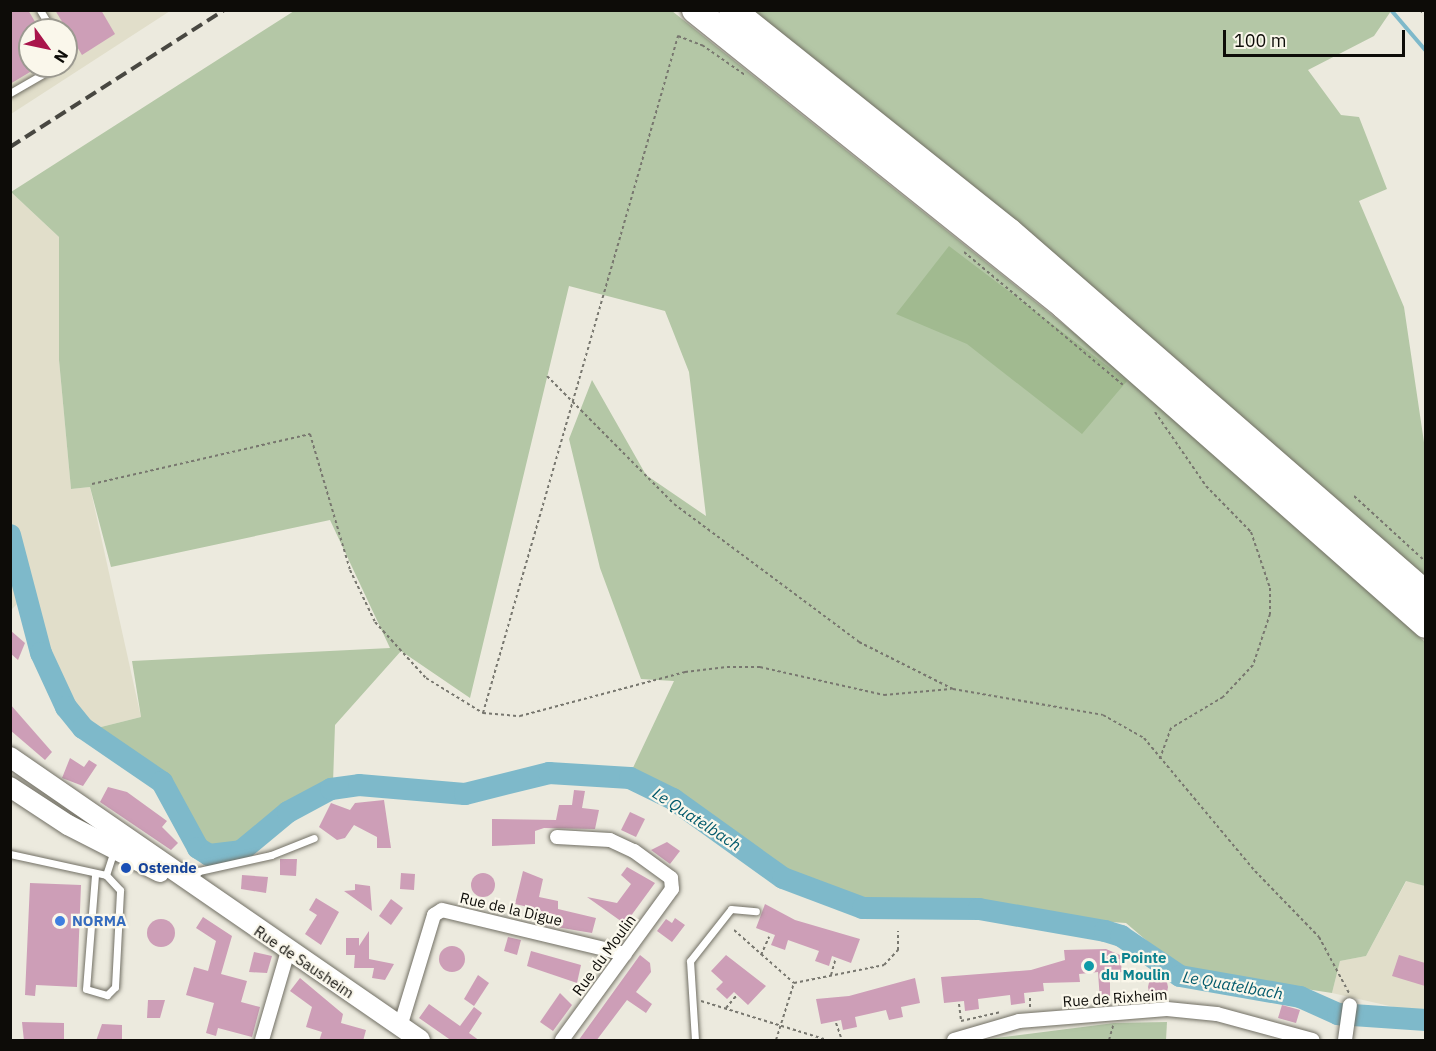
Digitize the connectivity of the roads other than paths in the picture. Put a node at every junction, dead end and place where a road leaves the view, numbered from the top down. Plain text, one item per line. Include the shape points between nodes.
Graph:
1 (695, 10) edge
2 (732, 10) edge
3 (36, 78) edge
4 (10, 93) edge
5 (1425, 594) edge
6 (1425, 625) edge
7 (10, 758) edge
8 (10, 787) edge
9 (557, 837) dead end
10 (314, 838) dead end
11 (114, 850) junction
12 (10, 854) edge
13 (96, 875) junction
14 (106, 875) junction
15 (187, 884) junction
16 (756, 911) dead end
17 (288, 951) junction
18 (625, 954) junction
19 (1350, 1005) road end
20 (400, 1027) junction
21 (262, 1041) edge
22 (420, 1041) edge
23 (562, 1041) edge
24 (695, 1041) edge
25 (954, 1041) edge
26 (1313, 1041) edge
27 (1346, 1041) edge

1 - 6 highway via 1064,306
2 - 5 highway via 1009,231
3 - 4 lane
7 - 15 main road, Rue de Sausheim
8 - 11 main road, Rue de Sausheim
9 - 18 street, Rue du Moulin via 610,840 634,851 671,878 672,889
10 - 15 lane via 271,855 199,871
11 - 14 lane
11 - 15 main road, Rue de Sausheim
12 - 13 lane
13 - 14 lane
13 - 14 lane via 86,989 107,995 115,987 120,890
15 - 17 main road, Rue de Sausheim
16 - 24 lane via 731,909 690,961
17 - 20 main road, Rue de Sausheim
17 - 21 street
18 - 20 street, Rue de la Digue via 442,910 434,915
18 - 23 street, Rue du Moulin
19 - 27 street
20 - 22 main road, Rue de Sausheim
25 - 26 street, Rue de Rixheim via 1019,1021 1167,1009 1216,1014

